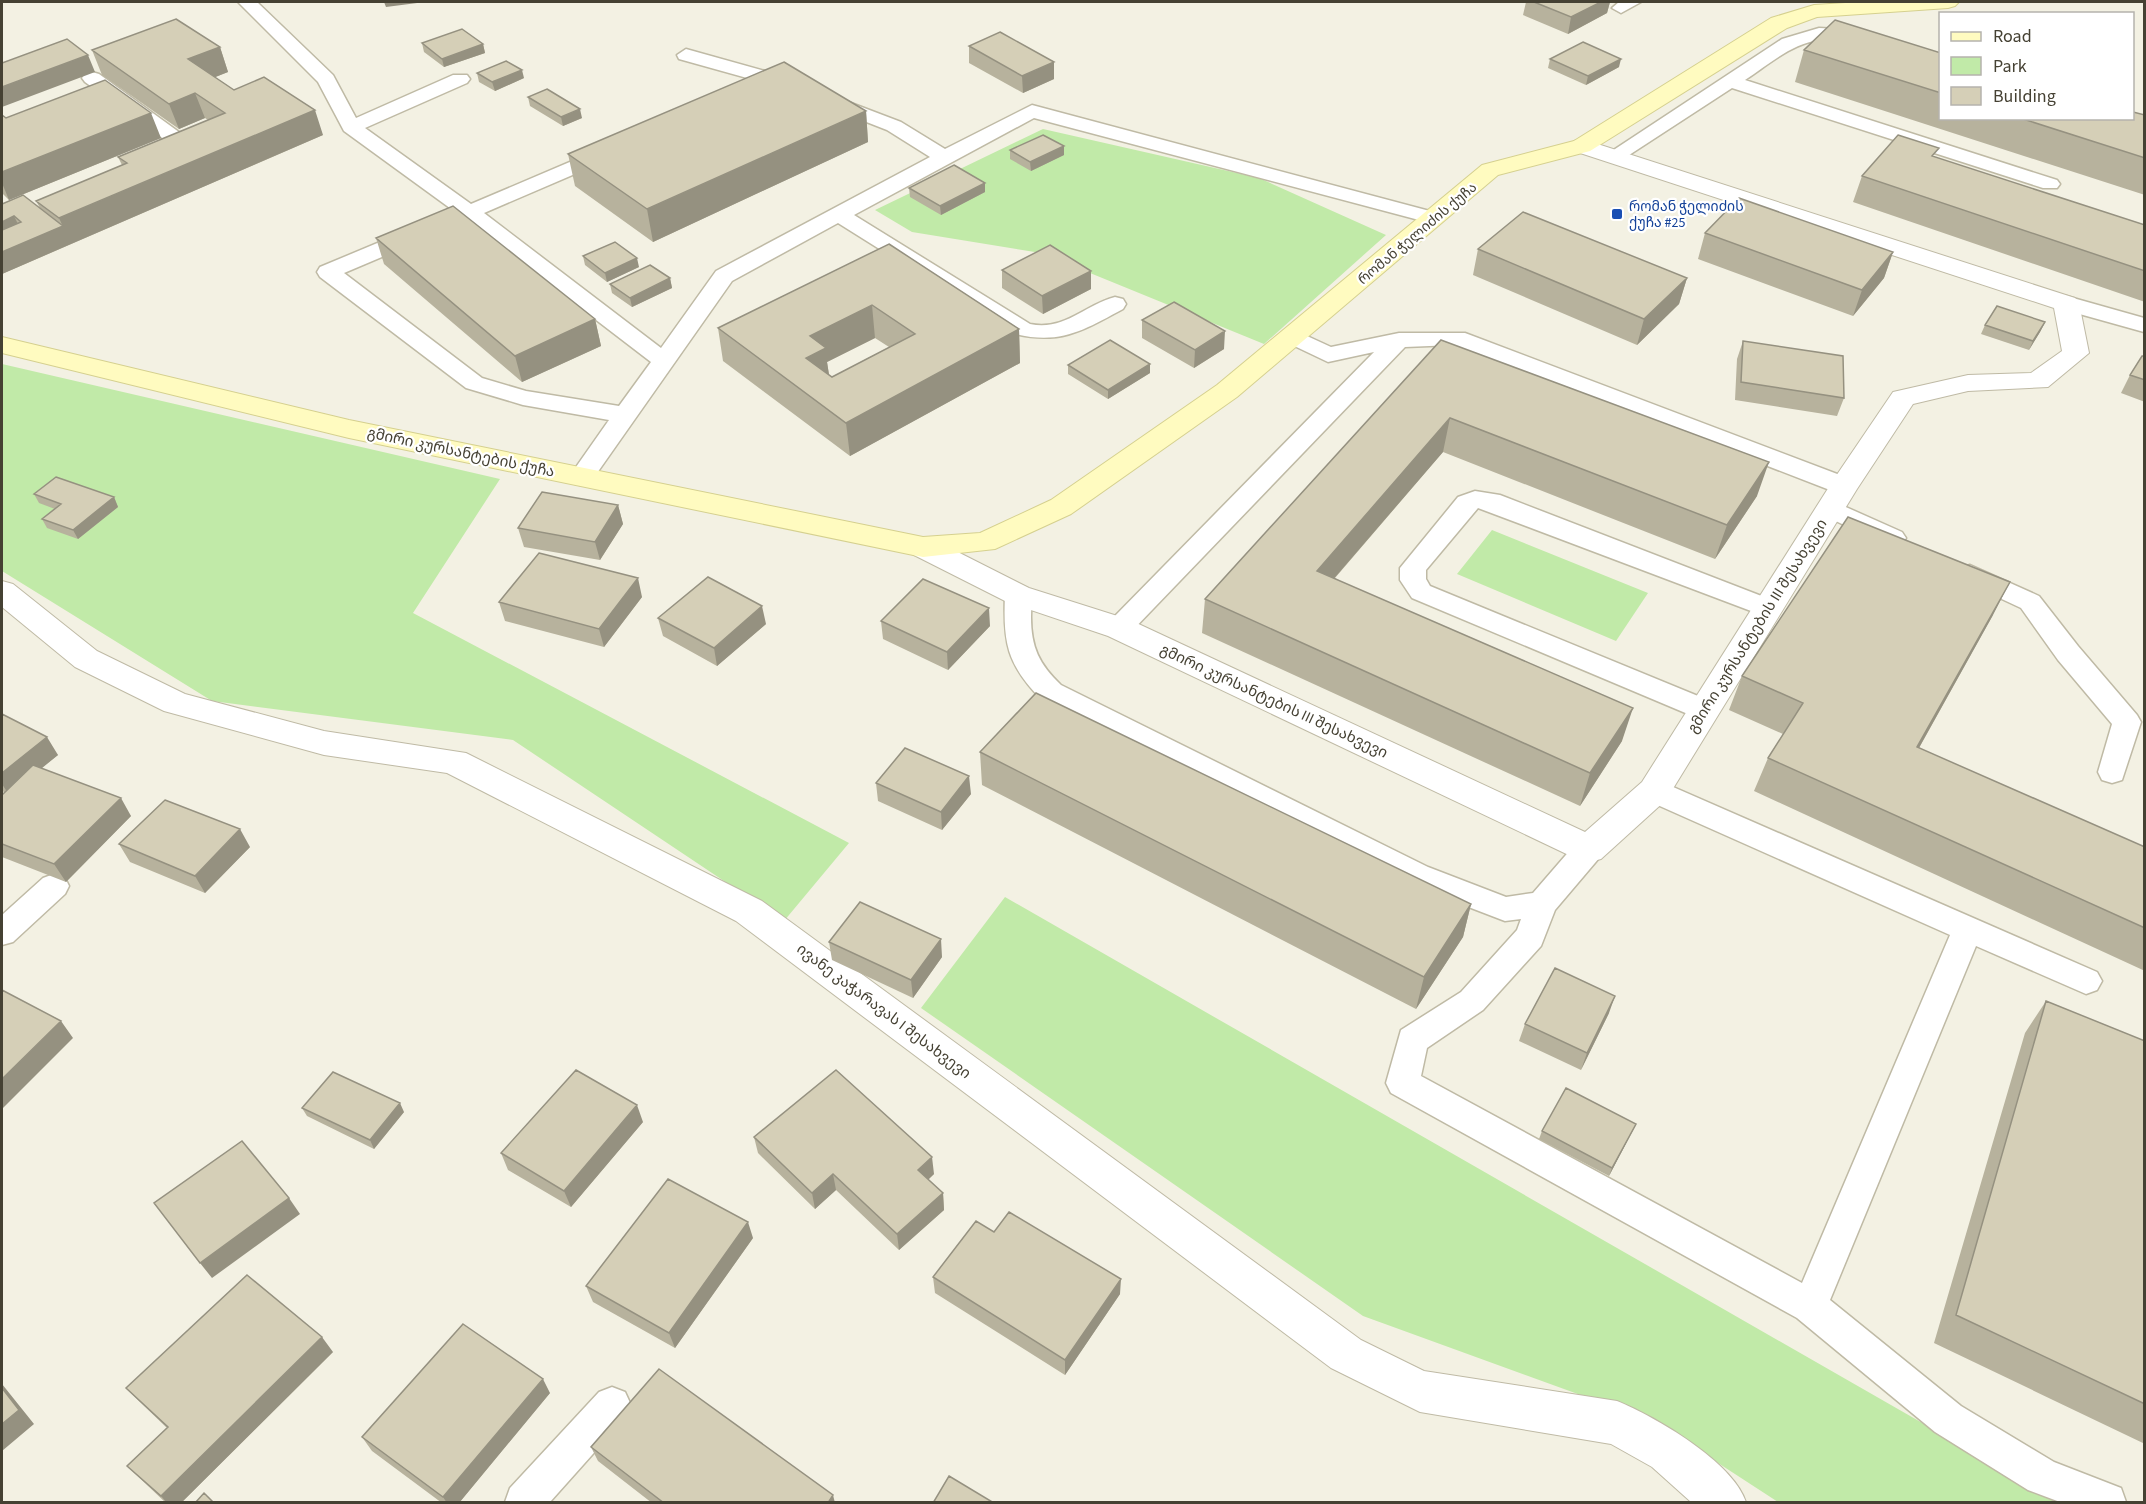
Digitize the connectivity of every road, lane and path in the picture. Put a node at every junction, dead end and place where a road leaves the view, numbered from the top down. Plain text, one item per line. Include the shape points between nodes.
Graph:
1 (247, 2) edge
2 (1948, 2) edge
3 (1875, 39) edge
4 (686, 55) dead end
5 (93, 78) dead end
6 (460, 79) dead end
7 (776, 80) junction
8 (1729, 81) junction
9 (743, 94) edge
10 (351, 127) junction
11 (622, 146) edge
12 (1582, 146) junction
13 (1616, 155) junction
14 (945, 158) junction
15 (125, 165) edge
16 (2050, 184) dead end
17 (469, 212) junction
18 (839, 215) junction
19 (1434, 218) junction
20 (2066, 303) junction
21 (1115, 304) dead end
22 (2145, 325) edge
23 (1294, 337) junction
24 (1399, 340) junction
25 (2, 345) edge
26 (664, 361) junction
27 (626, 415) junction
28 (581, 477) junction
29 (1837, 497) junction
30 (923, 547) junction
31 (1914, 548) edge
32 (1946, 563) edge
33 (2, 591) edge
34 (1018, 595) junction
35 (1768, 608) junction
36 (1119, 628) junction
37 (1705, 710) junction
38 (2112, 772) dead end
39 (1654, 791) junction
40 (1589, 849) junction
41 (54, 886) edge
42 (1542, 904) junction
43 (1968, 929) junction
44 (2, 933) edge
45 (2086, 981) dead end
46 (1810, 1306) junction
47 (612, 1406) dead end
48 (524, 1503) edge
49 (1724, 1503) edge
50 (2107, 1503) edge

1 - 10 lane via 326,79
2 - 12 street, რომან ჭელიძის ქუჩა via 1814,11 1779,23
3 - 8 lane via 1819,34 1789,43
4 - 7 lane
5 - 15 lane via 176,139 173,144
6 - 10 lane
7 - 9 lane
7 - 14 lane via 894,126
8 - 13 lane
8 - 16 lane
10 - 17 lane
11 - 17 lane
12 - 13 street
12 - 19 street, რომან ჭელიძის ქუჩა via 1490,171
13 - 20 street
14 - 18 lane
14 - 19 lane via 1032,111
17 - 26 lane
17 - 27 lane via 328,272 474,383 523,398
18 - 21 lane via 1023,329 1040,334 1060,333
18 - 26 lane via 724,276
19 - 23 street, რომან ჭელიძის ქუჩა
20 - 22 lane
20 - 29 street, გმირი კურსანტების III შესახვევი via 2076,353 2038,381 1968,383 1903,398
23 - 24 lane via 1328,355
23 - 30 street, რომან ჭელიძის ქუჩა via 1227,391 1060,507 984,542
24 - 29 lane via 1457,338
24 - 36 lane
25 - 28 street, გმირი კურსანტების ქუჩა via 349,429
26 - 27 lane
27 - 28 lane
28 - 30 street, გმირი კურსანტების ქუჩა
29 - 31 lane
29 - 35 street, გმირი კურსანტების III შესახვევი
30 - 34 street, გმირი კურსანტების III შესახვევი
32 - 38 lane via 2030,602 2068,654 2114,705 2127,722
33 - 49 street, ივანე კაჭარავას I შესახვევი via 86,659 175,703 324,742 454,762 749,911 1346,1354 1420,1391 1617,1424 1668,1451
34 - 36 street, გმირი კურსანტების III შესახვევი
34 - 42 lane via 1017,640 1029,671 1051,692 1417,875 1505,909
35 - 37 street, გმირი კურსანტების III შესახვევი
35 - 37 lane via 1491,501 1475,499 1467,503 1413,568 1413,580 1421,592
36 - 40 street, გმირი კურსანტების III შესახვევი
37 - 39 street, გმირი კურსანტების III შესახვევი
39 - 40 street, გმირი კურსანტების III შესახვევი
39 - 43 lane
40 - 42 lane
41 - 44 lane
42 - 46 lane via 1530,937 1472,1001 1412,1040 1403,1083
43 - 45 lane
43 - 46 lane
46 - 50 lane via 1948,1419 2042,1476
47 - 48 lane

